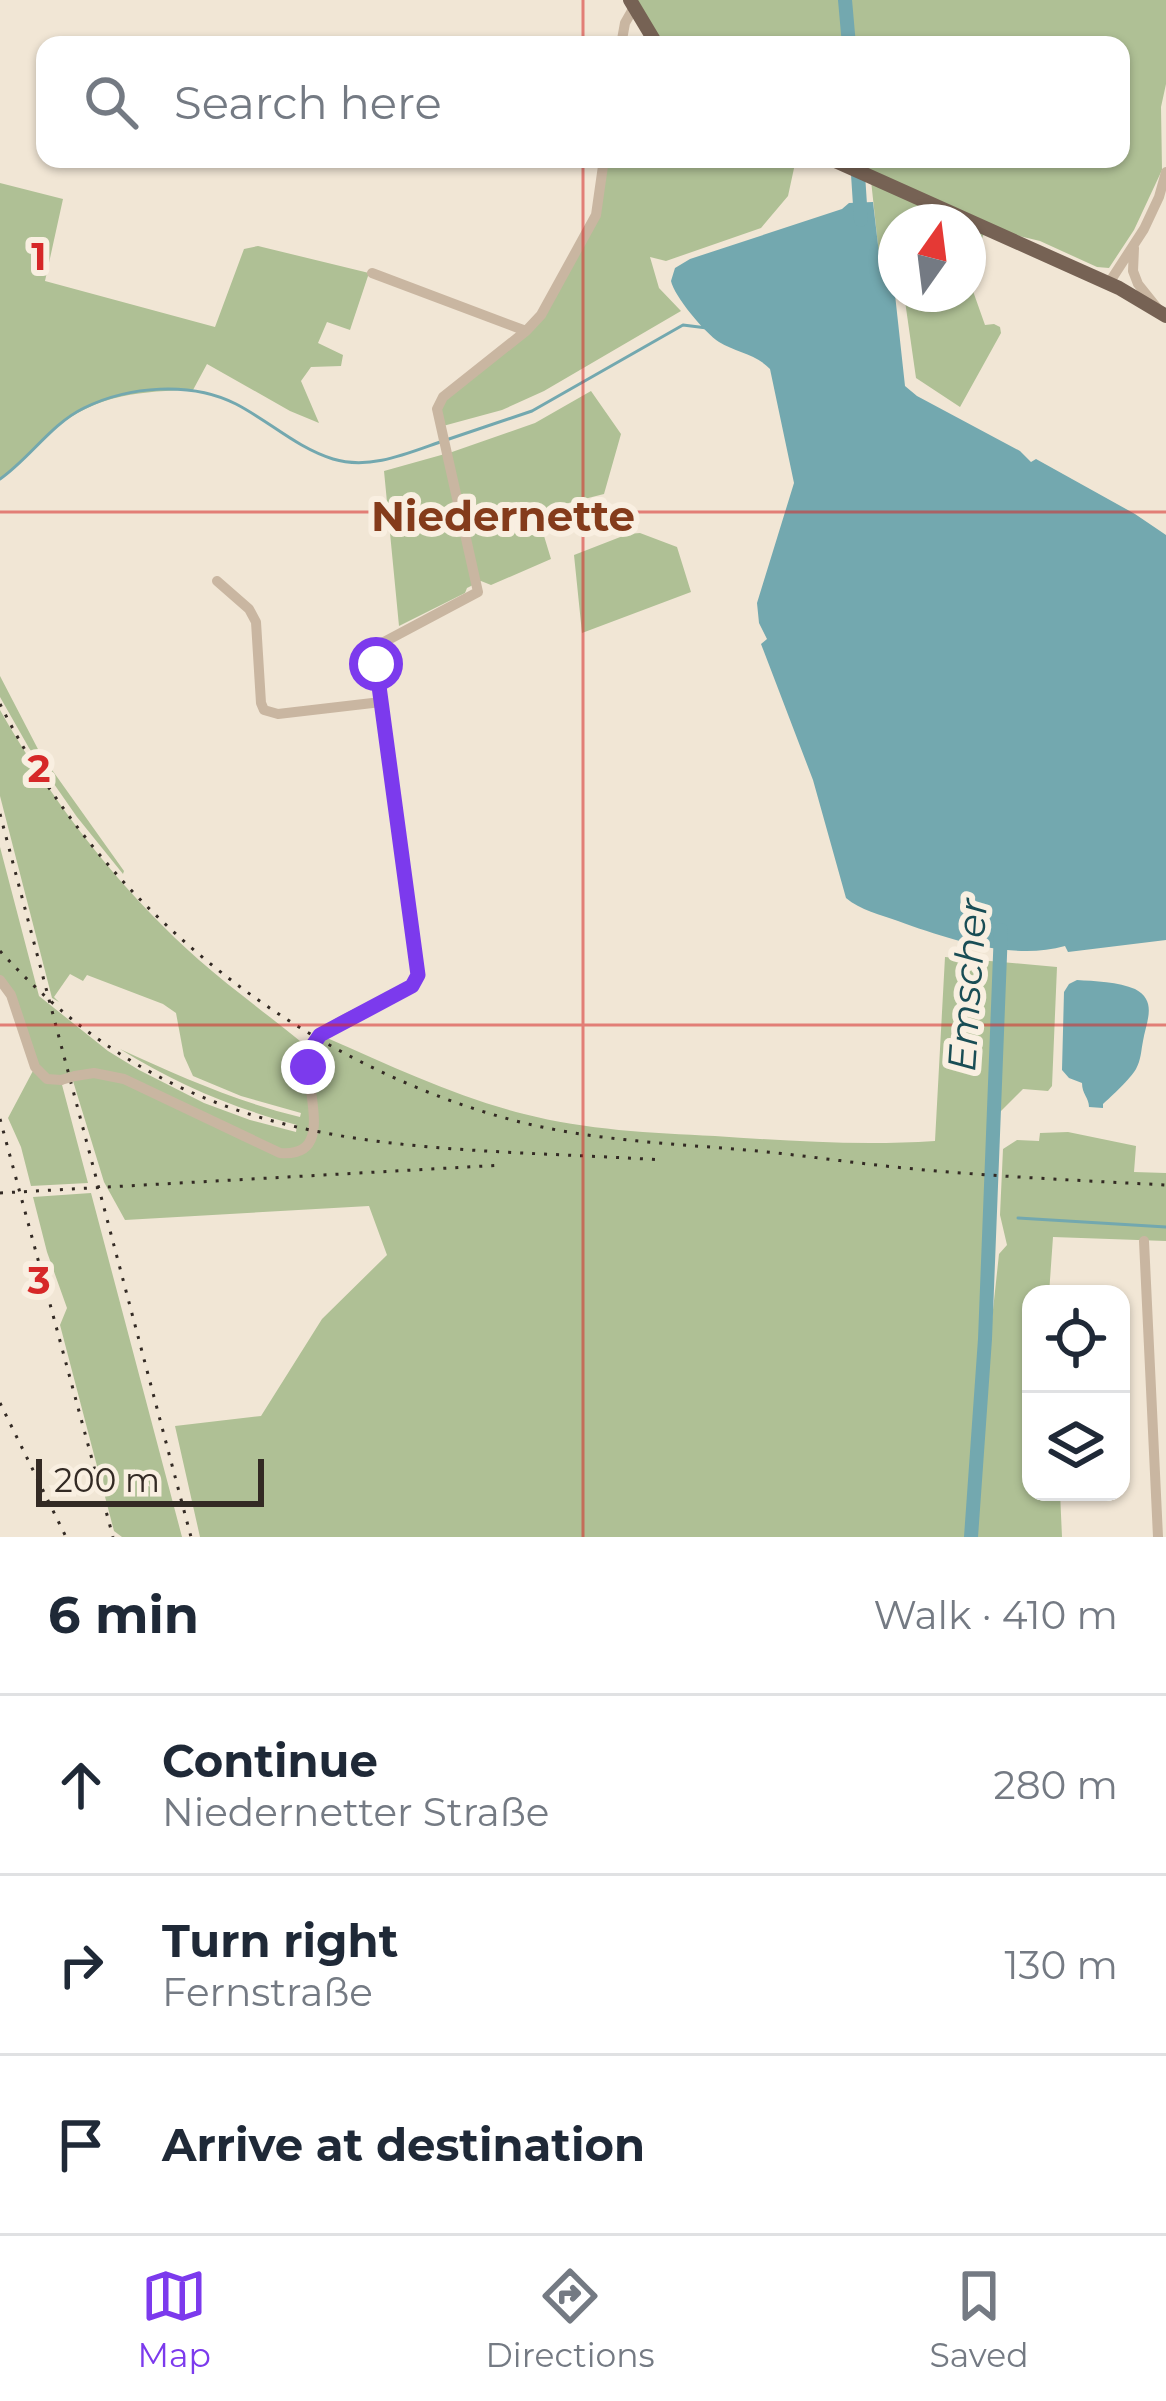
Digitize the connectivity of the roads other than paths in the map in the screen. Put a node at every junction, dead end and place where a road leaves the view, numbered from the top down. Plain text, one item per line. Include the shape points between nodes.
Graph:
1 (632, 4) edge
2 (623, 36) edge
3 (652, 36) edge
4 (603, 168) edge
5 (851, 168) edge
6 (1166, 172) edge
7 (1134, 255) junction
8 (372, 273) dead end
9 (1114, 286) junction
10 (1162, 313) edge
11 (526, 331) junction
12 (217, 580) dead end
13 (381, 702) junction
14 (0, 980) edge
15 (1144, 1241) dead end
16 (1160, 1447) edge
17 (1158, 1537) edge

1 - 2 street
1 - 3 main road
4 - 11 street via 590,228
5 - 9 main road
6 - 7 street
7 - 9 street
7 - 10 street via 1138,284
8 - 11 street
9 - 10 main road
11 - 13 street via 437,409 478,592 385,642 376,664
12 - 13 street via 256,622 264,710
13 - 14 street, bridge via 419,968 401,992 314,1042 313,1135 306,1148 280,1153 124,1079 47,1079 34,1067
15 - 16 street
16 - 17 street

